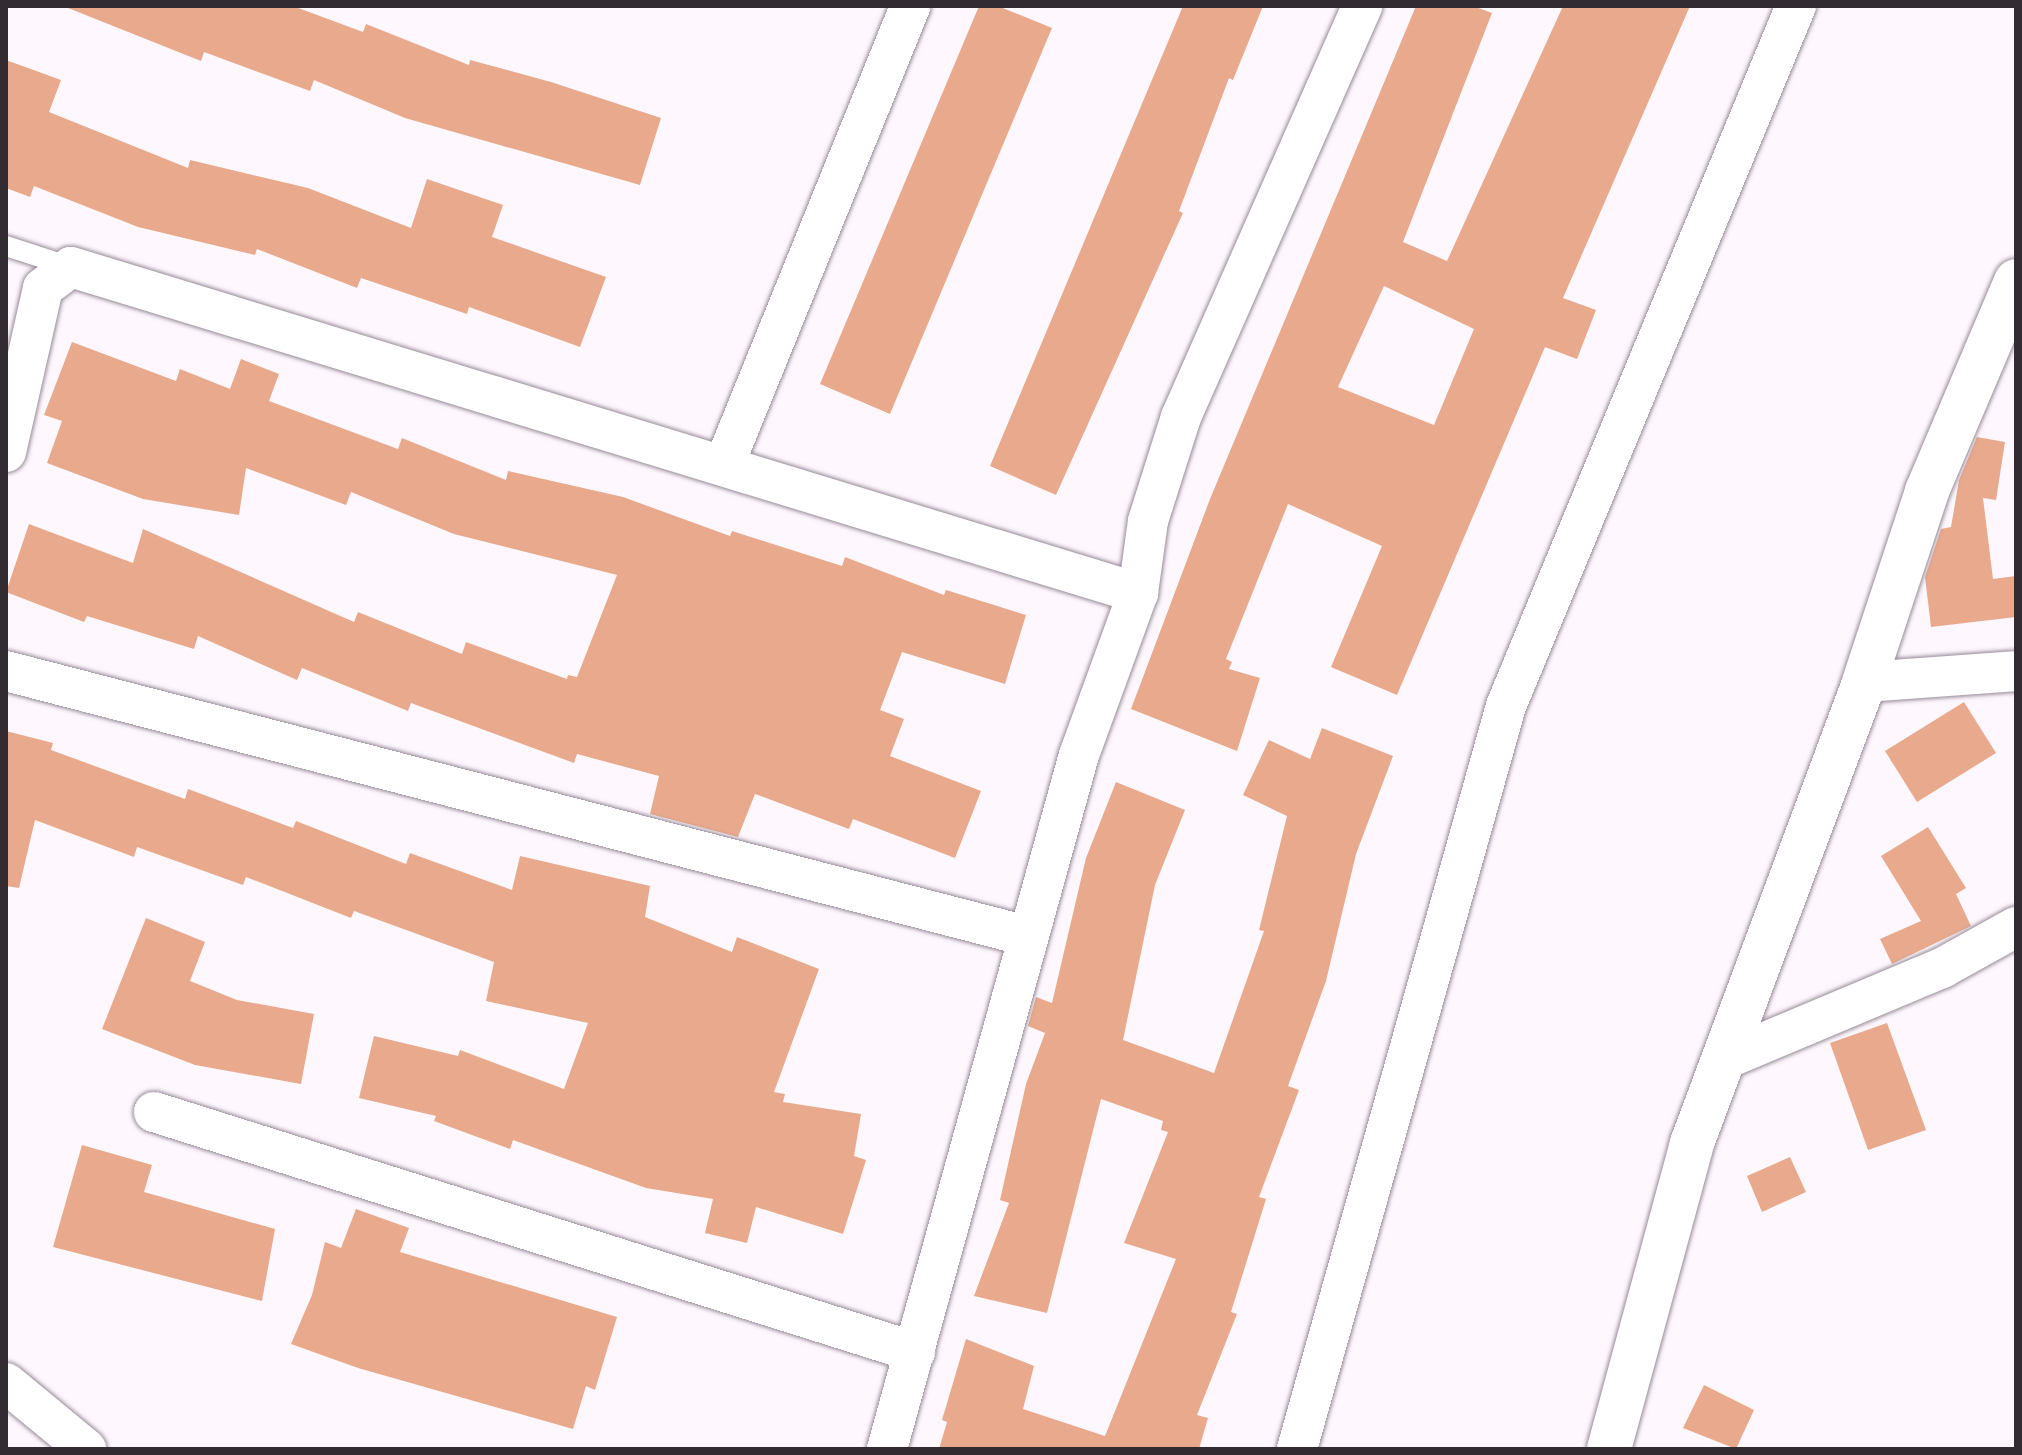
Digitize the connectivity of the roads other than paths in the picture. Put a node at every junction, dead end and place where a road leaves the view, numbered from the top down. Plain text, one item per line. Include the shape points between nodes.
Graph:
1 (910, 6) edge
2 (1362, 6) edge
3 (1796, 6) edge
4 (6, 246) edge
5 (71, 267) junction
6 (2016, 281) edge
7 (6, 452) edge
8 (724, 465) junction
9 (1138, 593) junction
10 (6, 671) edge
11 (2016, 671) edge
12 (1864, 682) junction
13 (2016, 927) edge
14 (1027, 936) junction
15 (1723, 1060) junction
16 (154, 1112) dead end
17 (915, 1352) junction
18 (6, 1383) edge
19 (86, 1449) edge
20 (887, 1449) edge
21 (1297, 1449) edge
22 (1609, 1449) edge

1 - 8 street
2 - 9 street via 1181,417 1148,521
3 - 21 street via 1506,706
4 - 5 lane
5 - 7 street via 43,288
5 - 8 street
6 - 12 street via 1927,491
8 - 9 street
9 - 14 street via 1079,755
10 - 14 street
11 - 12 street
12 - 15 street
13 - 15 street via 1942,968
14 - 17 street
15 - 22 street via 1692,1143
16 - 17 street
17 - 20 street
18 - 19 street

